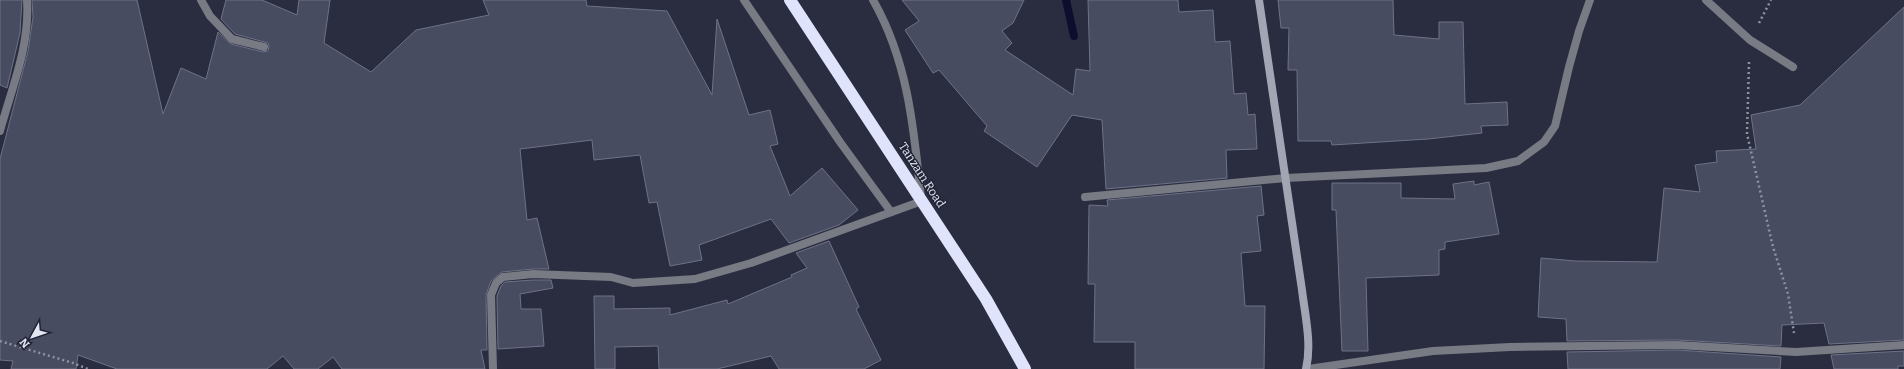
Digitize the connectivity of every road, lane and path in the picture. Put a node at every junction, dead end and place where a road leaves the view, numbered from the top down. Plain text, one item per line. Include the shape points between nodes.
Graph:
1 (27, 0) edge
2 (201, 0) edge
3 (744, 0) edge
4 (790, 0) edge
5 (873, 0) edge
6 (1260, 0) edge
7 (1590, 0) edge
8 (1706, 0) edge
9 (1772, 0) edge
10 (1750, 40) junction
11 (264, 47) dead end
12 (1793, 67) dead end
13 (0, 131) edge
14 (1286, 178) junction
15 (1085, 197) dead end
16 (922, 201) junction
17 (891, 212) junction
18 (0, 341) edge
19 (1904, 345) edge
20 (1796, 352) junction
21 (88, 369) edge
22 (493, 369) edge
23 (1025, 369) edge
24 (1307, 369) edge

1 - 13 street via 28,20 23,57
2 - 11 street via 210,16 232,39
3 - 17 street via 840,142
4 - 16 highway, Tanzam Road
5 - 16 street via 900,60 912,112
6 - 14 main road
7 - 14 street via 1568,67 1555,126 1544,142 1518,161 1486,168
8 - 10 street
9 - 10 path
10 - 12 street
10 - 20 path via 1748,134 1773,247 1788,294
14 - 15 street
14 - 24 main road via 1307,334
16 - 17 street
16 - 23 highway, Tanzam Road via 986,299
17 - 22 street via 751,263 695,279 633,283 611,276 533,274 503,277 496,283 491,295
18 - 21 path
19 - 20 street
20 - 24 street via 1677,345 1510,347 1433,351

